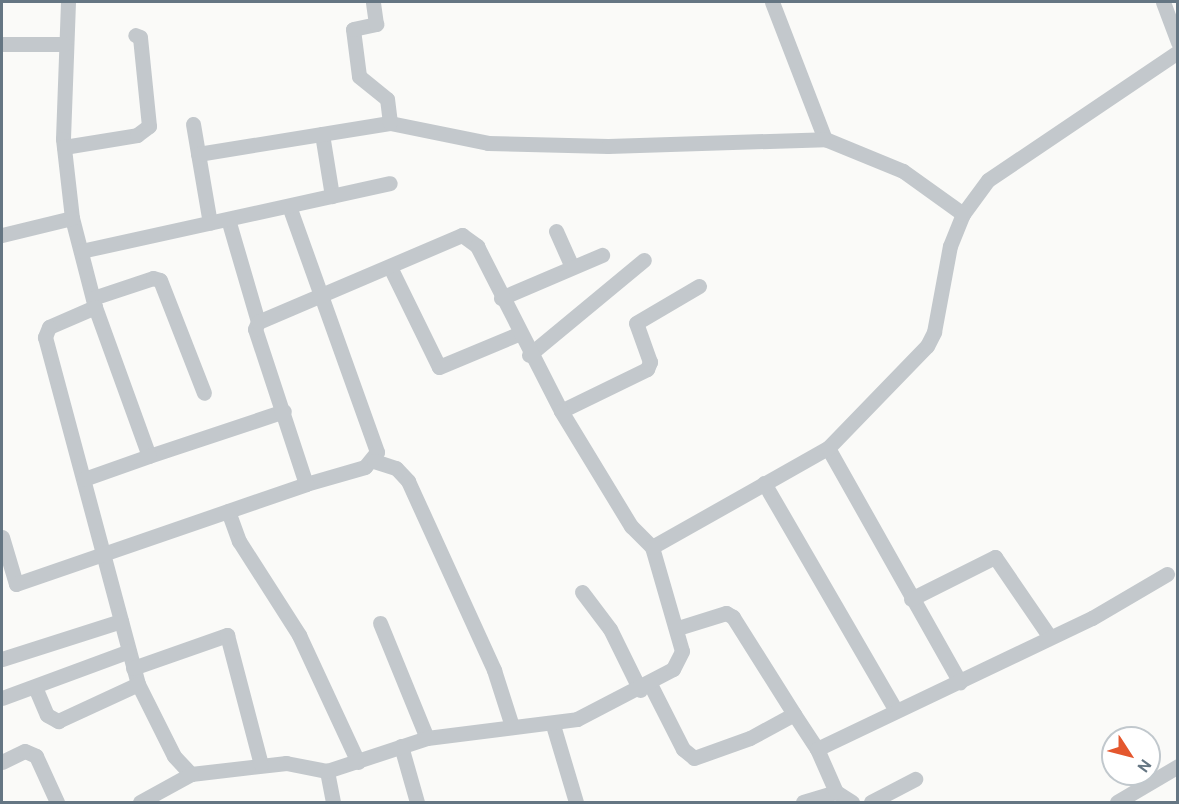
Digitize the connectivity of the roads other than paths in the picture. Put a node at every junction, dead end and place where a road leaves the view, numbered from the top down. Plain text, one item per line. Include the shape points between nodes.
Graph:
1 (68, 2) edge
2 (373, 2) edge
3 (772, 2) edge
4 (1163, 2) edge
5 (135, 35) dead end
6 (1178, 42) edge
7 (2, 44) edge
8 (64, 44) junction
9 (1178, 52) edge
10 (390, 123) junction
11 (193, 124) dead end
12 (322, 134) junction
13 (825, 139) junction
14 (64, 147) junction
15 (198, 154) junction
16 (390, 183) dead end
17 (332, 196) junction
18 (290, 206) junction
19 (963, 214) junction
20 (72, 218) junction
21 (210, 223) junction
22 (230, 226) dead end
23 (556, 231) dead end
24 (2, 235) edge
25 (81, 251) junction
26 (602, 255) dead end
27 (644, 260) dead end
28 (572, 267) junction
29 (392, 269) junction
30 (699, 286) dead end
31 (323, 293) junction
32 (501, 298) junction
33 (94, 302) junction
34 (258, 322) junction
35 (518, 334) junction
36 (530, 355) junction
37 (204, 393) dead end
38 (284, 411) junction
39 (561, 411) junction
40 (828, 448) junction
41 (149, 456) junction
42 (374, 461) junction
43 (84, 479) junction
44 (764, 483) junction
45 (306, 484) junction
46 (228, 511) junction
47 (2, 537) edge
48 (652, 548) junction
49 (106, 552) junction
50 (1167, 574) dead end
51 (582, 592) dead end
52 (910, 599) junction
53 (121, 621) junction
54 (380, 623) dead end
55 (678, 628) junction
56 (1049, 636) junction
57 (129, 651) junction
58 (2, 659) edge
59 (133, 668) junction
60 (960, 682) junction
61 (138, 684) junction
62 (35, 687) junction
63 (645, 687) junction
64 (2, 698) edge
65 (896, 711) junction
66 (794, 714) junction
67 (553, 725) junction
68 (512, 726) junction
69 (428, 738) junction
70 (401, 746) junction
71 (818, 749) junction
72 (2, 762) edge
73 (358, 762) junction
74 (261, 765) junction
75 (1178, 766) edge
76 (327, 771) junction
77 (191, 774) junction
78 (915, 779) dead end
79 (836, 792) junction
80 (57, 802) edge
81 (140, 802) edge
82 (333, 802) edge
83 (417, 802) edge
84 (576, 802) edge
85 (803, 802) edge
86 (852, 802) edge
87 (871, 802) edge
88 (1117, 802) edge

1 - 8 street
2 - 10 street via 376,24 353,29 359,76 387,99
3 - 13 street
4 - 6 street
5 - 14 street via 140,37 149,126 137,135
7 - 8 street
8 - 14 street
9 - 19 street via 1002,167
10 - 12 street
10 - 13 street via 489,143 608,146
11 - 15 street
12 - 15 street
12 - 17 street
13 - 19 street via 903,171
14 - 20 street
15 - 21 street
16 - 17 street
17 - 18 street
18 - 21 street
18 - 31 street
19 - 40 street via 945,267 934,333
20 - 24 street
20 - 25 street
21 - 25 street
22 - 34 street
23 - 28 street
25 - 33 street
26 - 28 street
27 - 36 street
28 - 32 street
29 - 31 street
29 - 32 street via 462,235 477,246
29 - 35 street via 439,368
30 - 39 street via 636,323 650,362 647,369
31 - 34 street
31 - 42 street via 377,452
32 - 35 street
33 - 37 street via 153,278 160,280
33 - 41 street
33 - 43 street via 49,327 45,337
34 - 38 street via 255,329
35 - 36 street
36 - 39 street
38 - 41 street
38 - 45 street
39 - 48 street via 631,526
40 - 44 street
40 - 52 street
41 - 43 street
42 - 45 street
42 - 68 street via 396,468 408,481 489,660
43 - 49 street
44 - 48 street
44 - 65 street
45 - 46 street
46 - 49 street
46 - 73 street via 239,541 299,635
47 - 49 street via 16,584
48 - 55 street
49 - 53 street
50 - 56 street
51 - 63 street
52 - 56 street via 995,557
52 - 60 street
53 - 57 street
53 - 58 street
54 - 69 street
55 - 63 street via 680,661
55 - 66 street via 726,613 733,617
56 - 60 street
57 - 59 street
57 - 62 street
59 - 61 street
59 - 74 street via 227,635
60 - 65 street
61 - 62 street via 58,721 47,715
61 - 77 street via 174,756
62 - 64 street
63 - 66 street via 683,749 694,758 750,738
63 - 67 street
65 - 71 street
66 - 71 street
67 - 68 street
67 - 84 street
68 - 69 street
69 - 70 street
70 - 73 street
70 - 83 street
71 - 79 street
72 - 80 street via 25,751 36,756
73 - 76 street
74 - 76 street via 286,763
74 - 77 street
75 - 88 street
76 - 82 street
77 - 81 street
78 - 87 street
79 - 85 street
79 - 86 street

